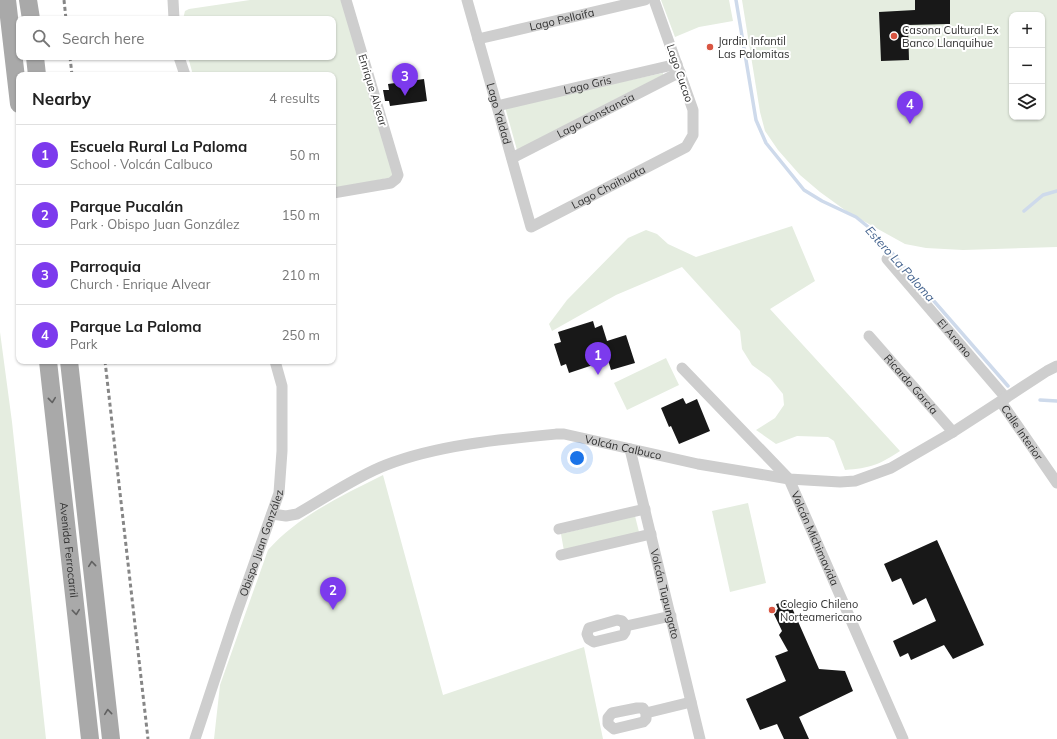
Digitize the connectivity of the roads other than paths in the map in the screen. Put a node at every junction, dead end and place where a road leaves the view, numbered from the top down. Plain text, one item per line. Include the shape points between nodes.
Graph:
1 (28, 0) edge
2 (175, 0) edge
3 (346, 0) edge
4 (467, 0) edge
5 (645, 0) edge
6 (654, 0) edge
7 (6, 4) edge
8 (31, 16) edge
9 (174, 16) edge
10 (478, 38) junction
11 (35, 60) edge
12 (180, 60) edge
13 (679, 68) junction
14 (37, 72) edge
15 (184, 72) edge
16 (16, 81) edge
17 (497, 106) junction
18 (686, 147) joint
19 (512, 158) junction
20 (336, 192) edge
21 (532, 227) joint
22 (887, 259) dead end
23 (868, 336) dead end
24 (48, 364) edge
25 (69, 364) edge
26 (276, 364) edge
27 (1057, 366) edge
28 (682, 368) dead end
29 (1004, 400) junction
30 (952, 432) junction
31 (630, 450) junction
32 (789, 479) junction
33 (1057, 484) edge
34 (645, 509) junction
35 (272, 514) junction
36 (559, 529) dead end
37 (651, 534) junction
38 (561, 555) dead end
39 (670, 616) junction
40 (626, 626) dead end
41 (691, 702) junction
42 (646, 713) dead end
43 (201, 719) junction
44 (90, 739) edge
45 (111, 739) edge
46 (195, 739) edge
47 (201, 739) edge
48 (700, 739) edge
49 (903, 739) edge

1 - 8 main road
2 - 9 street
3 - 20 street, Enrique Alvear via 398,175 387,184
4 - 10 street, Lago Yaldad
5 - 10 street, Lago Pellaifa
6 - 13 street, Lago Cucao
7 - 16 main road
10 - 17 street, Lago Yaldad
11 - 14 main road
12 - 15 street
13 - 17 street, Lago Gris
13 - 18 street, Lago Cucao via 693,110 693,135
13 - 19 street, Lago Constancia
17 - 19 street, Lago Yaldad
18 - 21 street, Lago Chaihuata
19 - 21 street, Lago Yaldad
22 - 29 street, El Aromo
23 - 30 street, Ricardo García
24 -> 44 main road, Avenida Ferrocarril
45 -> 25 main road, Avenida Ferrocarril
26 - 35 street, Obispo Juan González via 282,386 282,451 279,493
27 - 29 street, Volcán Calbuco via 1047,370
28 - 32 street, Volcán Michimavida
29 - 30 street, Volcán Calbuco
29 - 33 street, Calle Interior
30 - 32 street, Volcán Calbuco via 890,468 864,479 840,482
31 - 32 street, Volcán Calbuco
31 - 34 street, Volcán Tupungato
31 - 35 street, Volcán Calbuco via 564,434 526,437 431,452 376,469 297,514
32 - 49 street, Volcán Michimavida
34 - 36 street
34 - 37 street, Volcán Tupungato
35 - 43 street, Obispo Juan González
37 - 38 street
37 - 39 street, Volcán Tupungato
39 - 40 street
39 - 41 street, Volcán Tupungato
41 - 42 street
41 - 48 street, Volcán Tupungato
43 - 46 street, Obispo Juan González
43 - 47 street, Obispo Juan González

